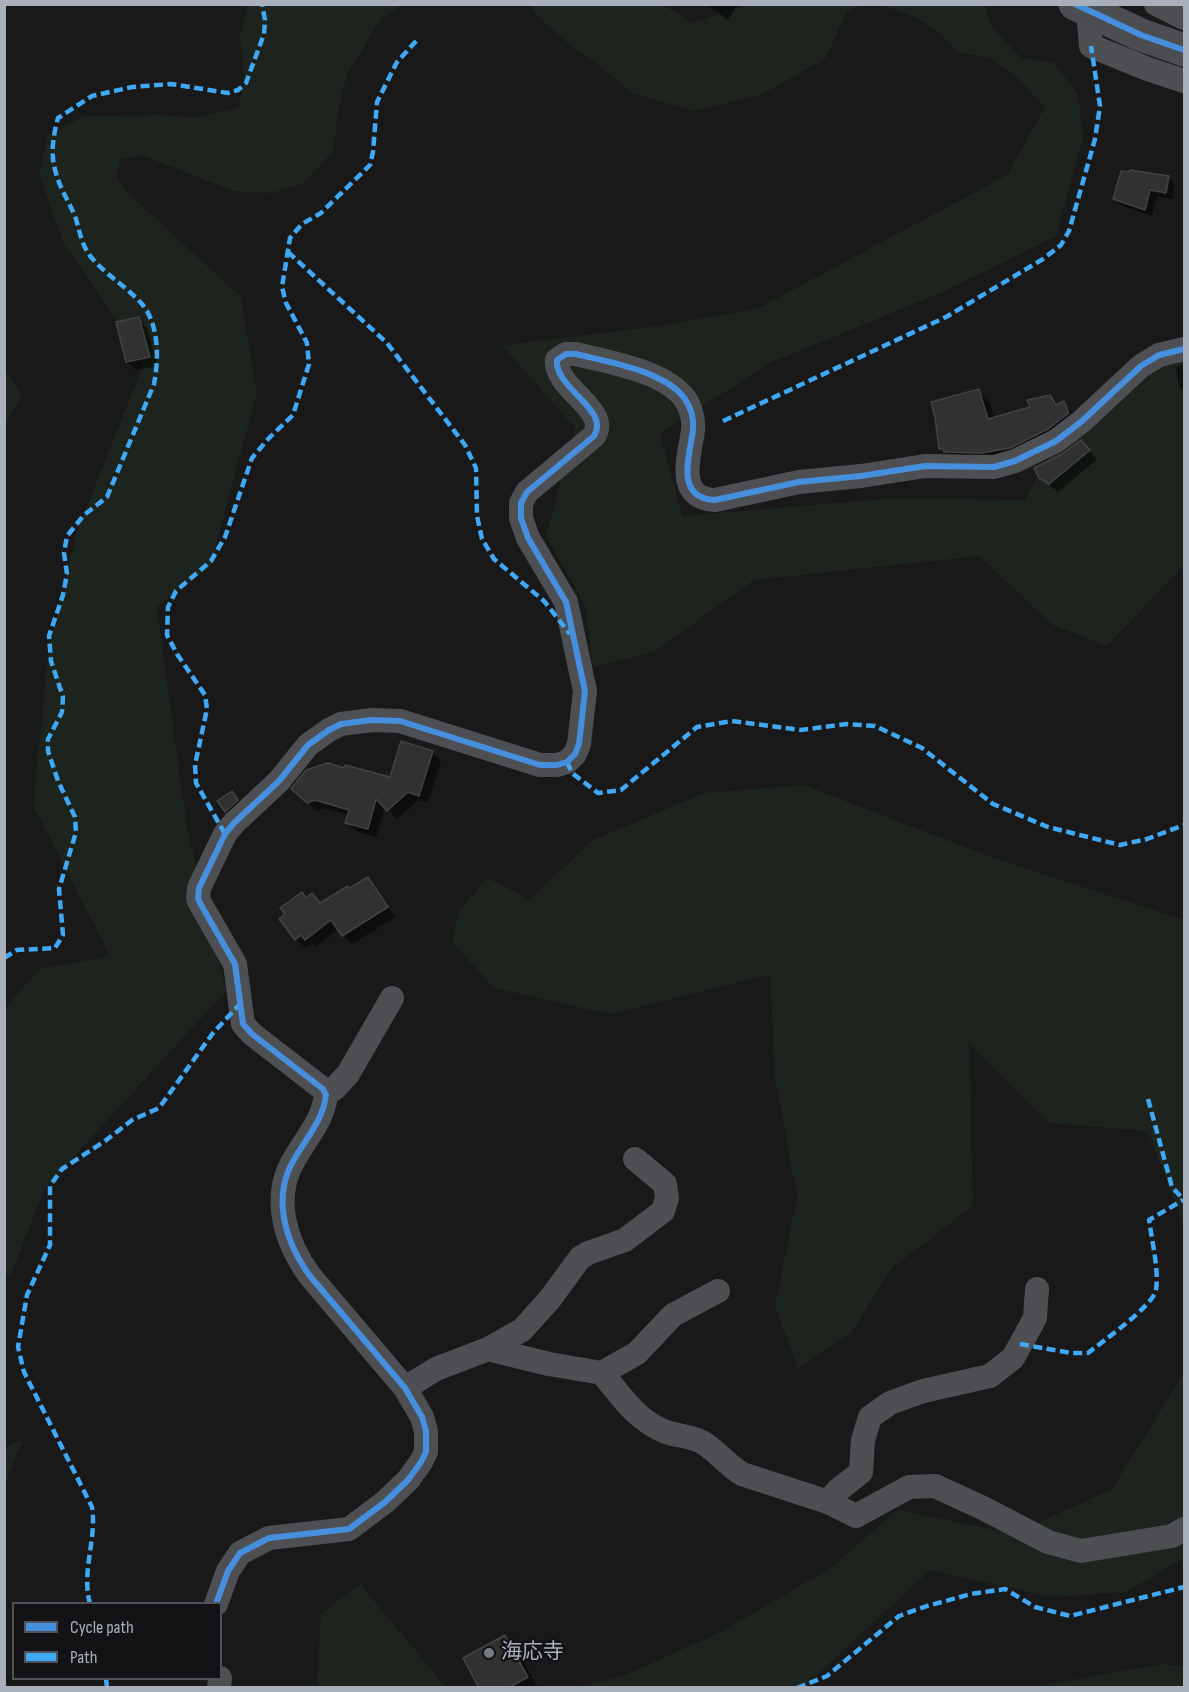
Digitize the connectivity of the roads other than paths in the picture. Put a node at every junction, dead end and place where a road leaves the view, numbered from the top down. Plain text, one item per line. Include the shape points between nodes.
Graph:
1 (1156, 4) edge
2 (1085, 7) edge
3 (1185, 18) edge
4 (1185, 50) edge
5 (1185, 81) edge
6 (1185, 349) edge
7 (392, 998) dead end
8 (324, 1092) junction
9 (635, 1159) dead end
10 (1037, 1289) dead end
11 (718, 1291) dead end
12 (488, 1349) junction
13 (602, 1372) junction
14 (405, 1388) junction
15 (828, 1502) junction
16 (1185, 1529) edge
17 (217, 1602) edge

1 - 3 street
2 - 4 main road via 1141,35
2 - 5 street via 1091,46
6 - 8 street via 1159,355 1141,366 1056,441 1015,461 994,467 925,466 799,482 715,500 706,500 689,483 686,462 693,419 676,390 621,366 576,354 561,356 557,360 558,372 590,409 597,431 527,492 521,503 521,518 528,538 566,602 570,618 585,691 575,754 567,762 540,765 400,721 341,724 308,745 279,781 234,823 199,888 200,903 235,964 243,1024
7 - 8 street via 348,1074 334,1089
8 - 14 street via 326,1099 318,1121 288,1170 283,1198 286,1228 297,1258 310,1276
9 - 12 street via 665,1184 667,1198 663,1211 625,1240 580,1258 522,1330
10 - 15 street via 1035,1318 1012,1358 990,1376 923,1390 890,1403 870,1417 861,1472
11 - 13 street via 673,1316 637,1353
12 - 13 street
12 - 14 street via 436,1369
13 - 15 street via 639,1417 667,1432 704,1443 742,1474
14 - 17 street via 423,1417 427,1443 421,1462 408,1480 349,1529 269,1538 240,1553 222,1583
15 - 16 street via 856,1516 909,1487 935,1486 1048,1542 1081,1551 1172,1536

